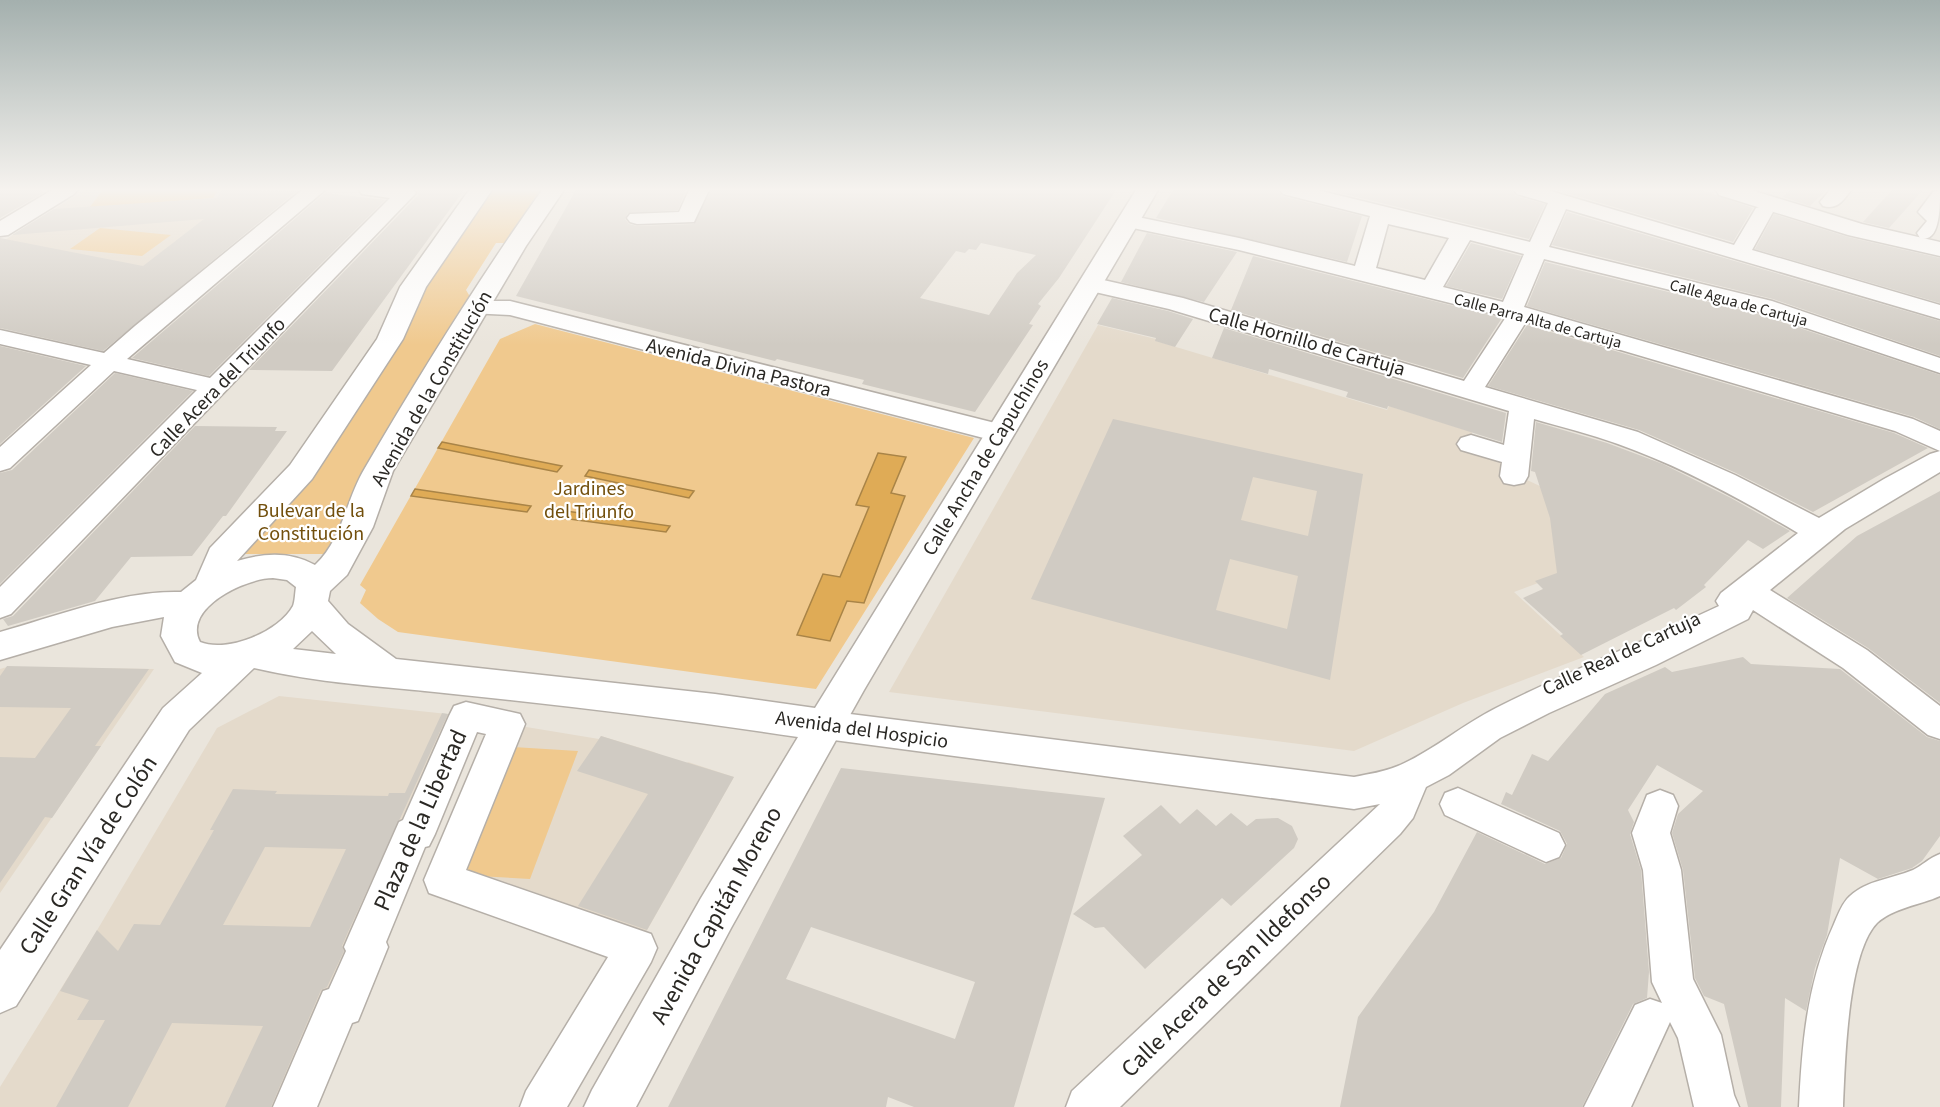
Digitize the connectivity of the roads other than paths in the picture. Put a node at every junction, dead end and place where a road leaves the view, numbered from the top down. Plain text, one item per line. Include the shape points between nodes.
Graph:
1 (253, 242) edge
2 (359, 242) edge
3 (445, 242) edge
4 (517, 242) edge
5 (1116, 242) edge
6 (1228, 242) edge
7 (1368, 242) edge
8 (1503, 242) edge
9 (1542, 242) edge
10 (1699, 242) edge
11 (1745, 242) edge
12 (1743, 247) dead end
13 (1538, 250) junction
14 (1359, 274) junction
15 (1090, 284) junction
16 (477, 308) junction
17 (1515, 312) junction
18 (1940, 312) edge
19 (3, 340) edge
20 (109, 362) junction
21 (1940, 366) edge
22 (218, 387) junction
23 (1471, 389) junction
24 (1523, 405) junction
25 (999, 433) junction
26 (1940, 442) edge
27 (1471, 444) dead end
28 (1940, 460) edge
29 (0, 462) edge
30 (1819, 532) junction
31 (1748, 591) junction
32 (313, 595) junction
33 (200, 596) junction
34 (0, 606) edge
35 (0, 646) edge
36 (191, 655) junction
37 (248, 655) junction
38 (388, 672) junction
39 (1498, 717) junction
40 (176, 719) junction
41 (826, 725) junction
42 (1940, 725) edge
43 (1409, 778) junction
44 (1336, 790) junction
45 (1458, 804) dead end
46 (1660, 806) dead end
47 (1365, 843) junction
48 (1546, 845) dead end
49 (1940, 872) edge
50 (0, 990) edge
51 (1650, 1020) dead end
52 (1714, 1104) edge
53 (296, 1107) edge
54 (542, 1107) edge
55 (609, 1107) edge
56 (1088, 1107) edge
57 (1606, 1107) edge
58 (1821, 1107) edge

1 - 20 street
2 - 22 street, Calle Acera del Triunfo
3 - 33 main road via 413,287 390,339 301,472 222,556
4 - 16 main road, Avenida de la Constitución
5 - 15 main road, Calle Ancha de Capuchinos
6 - 14 street, Calle Parra Alta de Cartuja
7 - 14 street
8 - 13 street, Calle Agua de Cartuja
9 - 13 street
10 - 18 street
11 - 12 street
13 - 17 street
13 - 21 street, Calle Agua de Cartuja via 1764,306
14 - 17 street, Calle Parra Alta de Cartuja
15 - 23 street, Calle Hornillo de Cartuja via 1175,303
15 - 25 main road, Calle Ancha de Capuchinos
16 - 25 street, Avenida Divina Pastora via 510,308
16 - 32 main road, Avenida de la Constitución via 378,471 357,527
17 - 23 street
17 - 26 street, Calle Parra Alta de Cartuja via 1904,424
19 - 20 street
20 - 22 street
20 - 29 street
22 - 34 street, Calle Acera del Triunfo
23 - 24 street, Calle Hornillo de Cartuja
24 - 27 street via 1515,467
24 - 30 street, Calle Hornillo de Cartuja via 1628,438 1700,468 1774,504
25 - 41 main road, Calle Ancha de Capuchinos
28 - 30 street, Calle Real de Cartuja
30 - 31 street, Calle Real de Cartuja
31 - 39 street, Calle Real de Cartuja via 1737,610 1644,656
31 - 42 street via 1855,659
32 - 33 main road, Avenida del Hospicio via 305,574 267,566 240,572
32 - 37 main road, Avenida de la Constitución via 301,622 284,637
32 - 38 main road, Avenida del Hospicio via 321,619
33 - 35 main road via 123,611
33 - 36 main road via 181,615 177,627 180,645
36 - 37 main road via 222,660
36 - 40 main road via 189,680
37 - 38 main road, Avenida del Hospicio via 301,665
37 - 40 main road
38 - 41 main road, Avenida del Hospicio
39 - 43 street via 1436,764
39 - 44 street via 1400,769 1347,782
40 - 50 main road, Calle Gran Vía de Colón
41 - 44 street, Avenida del Hospicio
41 - 55 main road, Avenida Capitán Moreno
43 - 44 street via 1354,793
43 - 47 street, Calle Acera de San Ildefonso via 1409,791 1401,805
44 - 47 street via 1359,818
45 - 48 street
46 - 52 street via 1651,833 1662,870 1672,982 1699,1035
47 - 56 street, Calle Acera de San Ildefonso
49 - 58 street via 1934,880 1885,896 1862,910 1842,950 1825,1028
51 - 57 street
53 - 54 street, Plaza de la Libertad via 338,1006 344,1006 368,947 364,947 466,716 508,724 443,880 637,948

